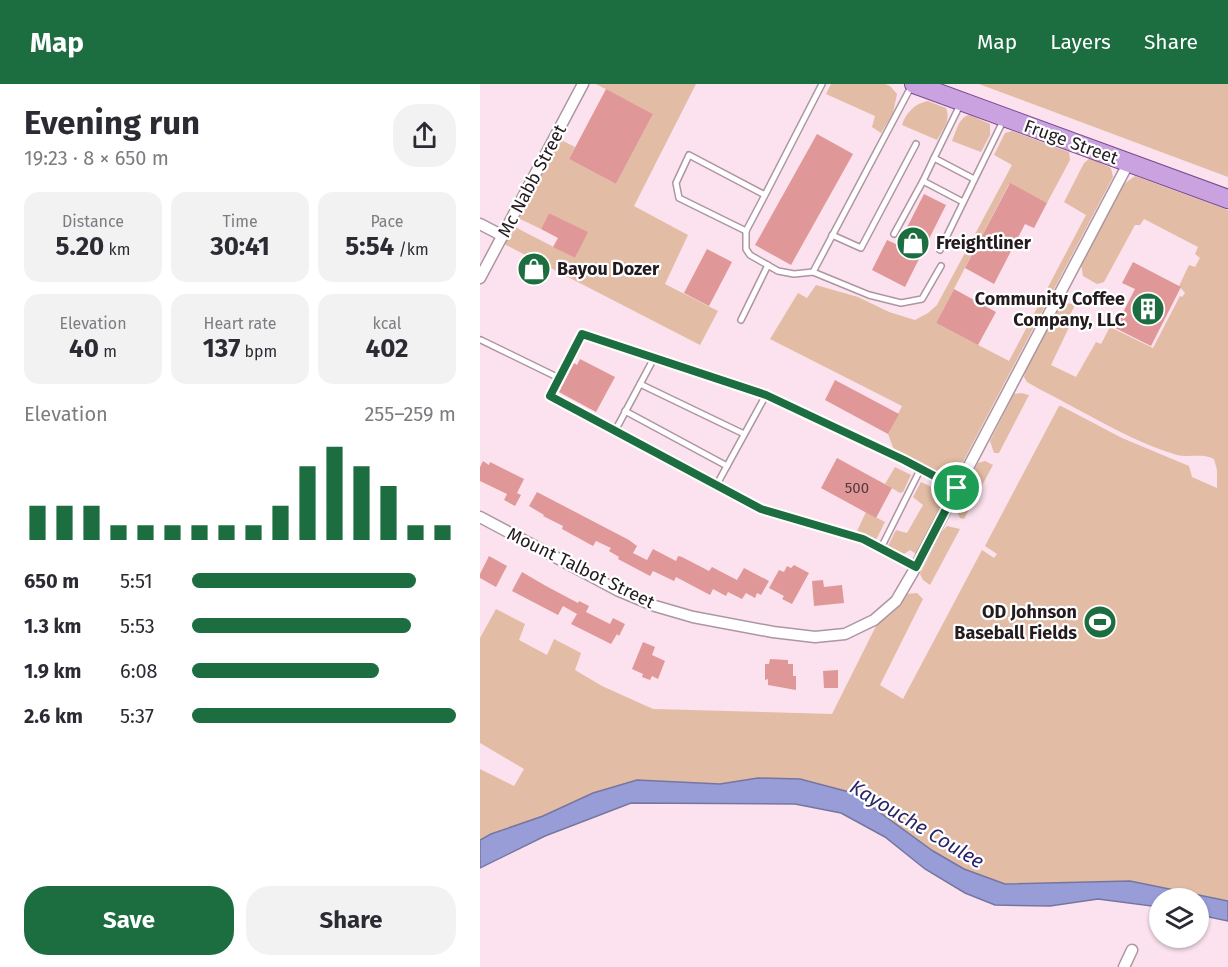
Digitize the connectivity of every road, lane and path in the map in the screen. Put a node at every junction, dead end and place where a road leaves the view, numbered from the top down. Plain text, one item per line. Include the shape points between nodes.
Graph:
1 (583, 84) edge
2 (822, 84) edge
3 (913, 84) edge
4 (962, 102) junction
5 (1005, 117) junction
6 (915, 144) dead end
7 (934, 158) junction
8 (1129, 162) junction
9 (974, 179) junction
10 (923, 181) junction
11 (765, 195) junction
12 (1228, 199) edge
13 (963, 202) junction
14 (480, 224) edge
15 (746, 231) junction
16 (894, 234) dead end
17 (832, 235) junction
18 (502, 236) junction
19 (940, 250) dead end
20 (768, 266) junction
21 (941, 266) dead end
22 (813, 272) junction
23 (480, 278) edge
24 (741, 320) dead end
25 (481, 340) edge
26 (654, 358) junction
27 (559, 378) junction
28 (640, 384) junction
29 (766, 395) junction
30 (625, 411) junction
31 (615, 431) junction
32 (744, 434) junction
33 (727, 466) junction
34 (921, 468) junction
35 (716, 486) junction
36 (957, 488) junction
37 (480, 517) edge
38 (881, 548) junction
39 (916, 567) junction
40 (1132, 950) dead end
41 (1124, 967) edge

1 - 18 street, Mc Nabb Street
2 - 11 lane
3 - 4 main road, Fruge Street
3 - 17 lane
4 - 5 main road, Fruge Street
4 - 7 lane
5 - 8 main road, Fruge Street
5 - 9 lane
6 - 17 lane via 861,248
7 - 9 lane
7 - 10 lane
8 - 12 main road, Fruge Street
8 - 36 street, Mount Talbot Street
9 - 13 lane
10 - 13 lane
10 - 16 lane
11 - 15 lane
11 - 15 lane via 689,155 676,183 679,198
13 - 19 lane
14 - 18 street
15 - 20 lane via 746,249
17 - 22 lane
18 - 23 street, Mc Nabb Street
20 - 22 lane via 794,274
20 - 24 lane
21 - 22 lane via 922,298 902,303 868,295
25 - 27 lane
26 - 27 lane via 582,334
26 - 28 lane
26 - 29 lane
27 - 31 lane via 550,396
28 - 30 lane
28 - 32 lane
29 - 32 lane
29 - 34 lane
30 - 31 lane
30 - 33 lane
31 - 35 lane
32 - 33 lane
33 - 35 lane
34 - 36 lane
34 - 38 lane
35 - 38 lane via 761,509
36 - 39 street, Mount Talbot Street
37 - 39 street, Mount Talbot Street via 655,606 704,619 815,637 845,634 874,620 896,601
38 - 39 lane
40 - 41 street

